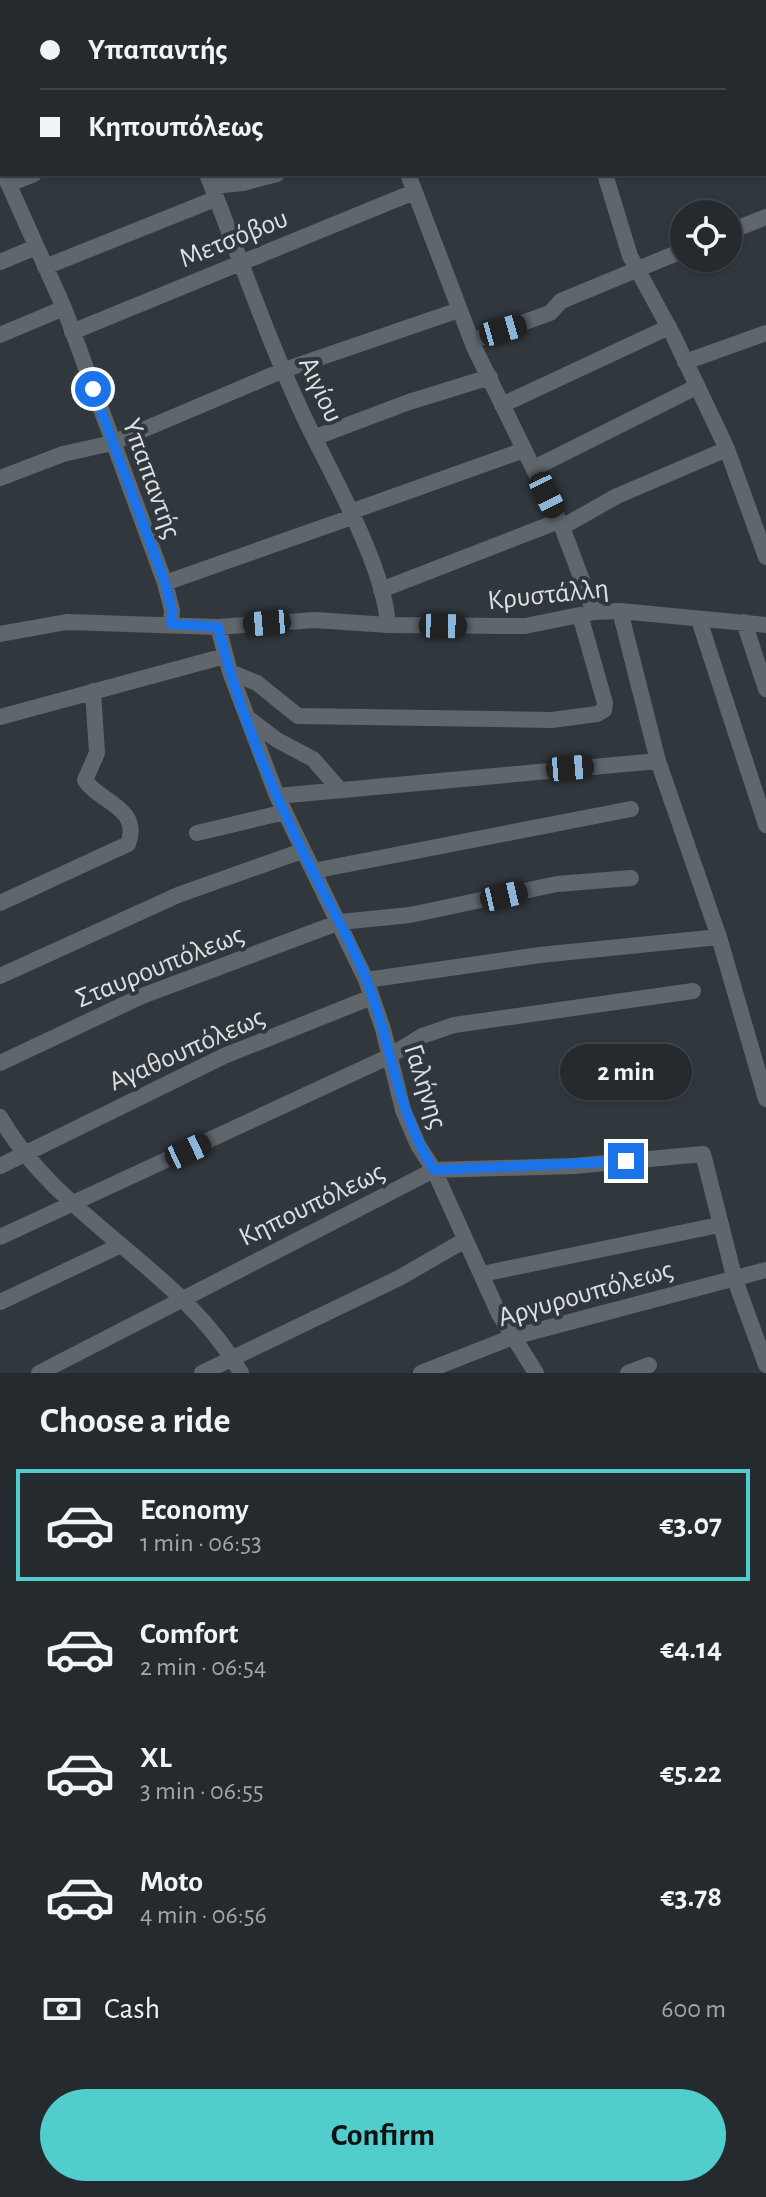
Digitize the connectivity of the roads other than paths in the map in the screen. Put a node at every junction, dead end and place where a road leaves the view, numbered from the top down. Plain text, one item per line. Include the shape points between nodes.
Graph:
1 (5, 176) edge
2 (269, 176) edge
3 (409, 176) edge
4 (606, 176) edge
5 (211, 186) edge
6 (414, 192) junction
7 (766, 217) edge
8 (742, 226) edge
9 (36, 247) junction
10 (670, 256) edge
11 (0, 262) edge
12 (240, 262) junction
13 (45, 267) junction
14 (638, 269) junction
15 (64, 308) junction
16 (459, 310) junction
17 (669, 327) junction
18 (72, 332) junction
19 (766, 333) edge
20 (0, 335) edge
21 (472, 341) junction
22 (685, 362) junction
23 (284, 370) junction
24 (490, 377) junction
25 (260, 380) junction
26 (696, 387) junction
27 (293, 391) junction
28 (502, 405) junction
29 (316, 437) junction
30 (112, 443) junction
31 (727, 449) junction
32 (524, 450) junction
33 (534, 468) junction
34 (0, 478) edge
35 (351, 514) junction
36 (561, 524) junction
37 (761, 530) edge
38 (766, 557) edge
39 (165, 583) junction
40 (381, 590) junction
41 (620, 611) junction
42 (587, 614) junction
43 (699, 620) junction
44 (744, 622) junction
45 (171, 624) junction
46 (388, 625) junction
47 (766, 625) edge
48 (218, 627) junction
49 (0, 634) edge
50 (227, 664) junction
51 (766, 689) edge
52 (93, 691) junction
53 (0, 717) edge
54 (248, 718) junction
55 (658, 761) junction
56 (340, 790) junction
57 (277, 796) junction
58 (631, 809) dead end
59 (285, 812) junction
60 (766, 825) edge
61 (197, 833) dead end
62 (302, 851) junction
63 (313, 871) junction
64 (631, 878) dead end
65 (0, 903) edge
66 (340, 922) junction
67 (719, 937) junction
68 (0, 976) edge
69 (366, 980) junction
70 (693, 991) dead end
71 (372, 997) junction
72 (388, 1057) junction
73 (0, 1063) edge
74 (766, 1099) edge
75 (0, 1117) edge
76 (24, 1154) junction
77 (0, 1166) edge
78 (434, 1170) junction
79 (77, 1204) junction
80 (719, 1225) junction
81 (0, 1237) edge
82 (465, 1240) junction
83 (121, 1245) junction
84 (766, 1270) edge
85 (482, 1274) junction
86 (735, 1280) junction
87 (186, 1299) junction
88 (0, 1302) edge
89 (513, 1337) junction
90 (232, 1357) junction
91 (649, 1365) dead end
92 (766, 1365) edge
93 (39, 1373) edge
94 (202, 1373) edge
95 (241, 1373) edge
96 (421, 1373) edge
97 (536, 1373) edge
98 (628, 1373) edge

1 - 9 street, Υπαπαντής
2 - 5 street
3 - 6 street
4 - 14 street
5 - 12 street, Αιγίου
5 - 13 street
6 - 12 street, Μετσόβου
6 - 16 street
7 - 8 street
9 - 11 street
9 - 13 street, Υπαπαντής
10 - 14 street
12 - 18 street, Μετσόβου
12 - 23 street, Αιγίου
13 - 15 street, Υπαπαντής
14 - 17 street
14 - 21 street via 561,301 550,313
15 - 18 street, Υπαπαντής
15 - 20 street
16 - 21 street
16 - 23 street
17 - 22 street
17 - 28 street
18 - 30 street, Υπαπαντής
19 - 22 street
21 - 24 street
22 - 26 street
23 - 25 street
23 - 27 street, Αιγίου
24 - 28 street
24 - 29 street
25 - 27 street
25 - 30 street
26 - 31 street
26 - 33 street
27 - 29 street, Αιγίου
28 - 32 street
29 - 35 street, Αιγίου
30 - 34 street via 63,454
30 - 39 street, Υπαπαντής
31 - 36 street
31 - 37 street
32 - 33 street
32 - 35 street
33 - 36 street
35 - 39 street
35 - 40 street, Αιγίου
36 - 40 street
36 - 42 street
37 - 38 street
39 - 45 street, Υπαπαντής
40 - 46 street, Αιγίου
41 - 42 street, Κρυστάλλη
41 - 43 street, Κρυστάλλη
41 - 55 street
42 - 46 street, Κρυστάλλη via 525,626
42 - 50 street via 605,703 597,714 552,720 298,716
43 - 44 street, Κρυστάλλη
43 - 60 street
44 - 47 street, Κρυστάλλη
44 - 51 street
45 - 48 street, Κρυστάλλη
45 - 49 street, Κρυστάλλη via 67,622
46 - 48 street, Κρυστάλλη via 315,620
48 - 50 street, Γαλήνης
50 - 52 street
50 - 54 street, Γαλήνης
52 - 53 street
52 - 65 street via 97,753 85,780 92,791 113,800 127,820 130,838 118,851
54 - 56 street via 313,759
54 - 57 street, Γαλήνης
55 - 56 street
55 - 67 street
56 - 57 street
57 - 59 street, Γαλήνης
58 - 63 street
59 - 61 street
59 - 62 street, Γαλήνης
62 - 63 street, Γαλήνης
62 - 68 street via 178,895
63 - 66 street, Γαλήνης
64 - 66 street, Σταυρουπόλεως via 557,884 410,915
66 - 69 street, Γαλήνης
66 - 73 street, Σταυρουπόλεως via 142,996
67 - 69 street
67 - 74 street
69 - 71 street, Γαλήνης
70 - 72 street via 454,1025 422,1036
71 - 72 street, Γαλήνης
71 - 76 street, Αγαθουπόλεως via 224,1056
72 - 78 street, Γαλήνης via 403,1110
72 - 79 street
75 - 76 street
76 - 77 street, Αγαθουπόλεως
76 - 79 street
78 - 80 street, Κηπουπόλεως via 574,1166 703,1154
78 - 82 street, Γαλήνης
78 - 87 street, Κηπουπόλεως via 219,1277
79 - 81 street
79 - 83 street
80 - 85 street
80 - 86 street
82 - 85 street, Γαλήνης
82 - 90 street via 401,1277
83 - 87 street
83 - 88 street
84 - 86 street, Αργυρουπόλεως
85 - 89 street, Γαλήνης
86 - 89 street, Αργυρουπόλεως
86 - 92 street
87 - 90 street
87 - 93 street, Κηπουπόλεως
89 - 96 street, Αργυρουπόλεως
89 - 97 street, Γαλήνης
90 - 94 street
90 - 95 street
91 - 98 street

